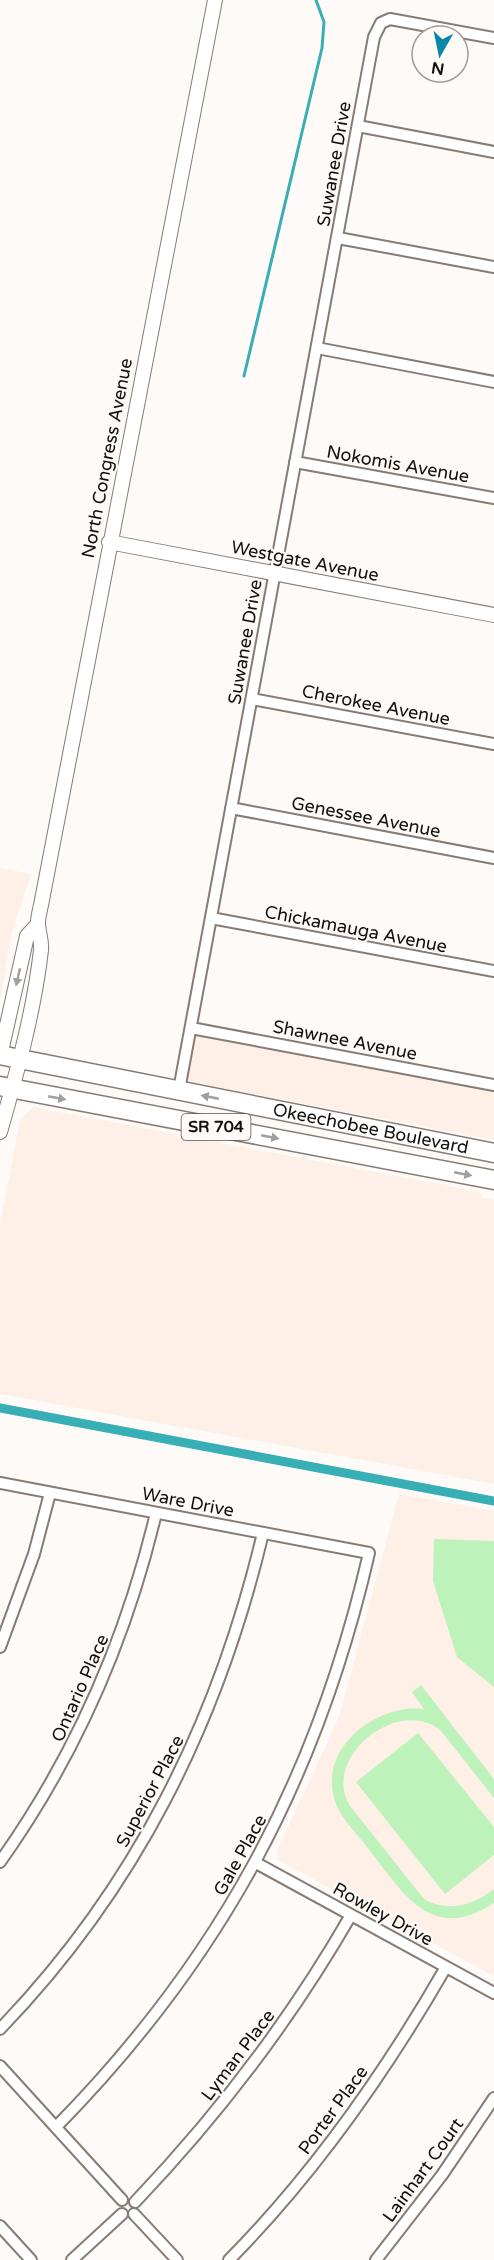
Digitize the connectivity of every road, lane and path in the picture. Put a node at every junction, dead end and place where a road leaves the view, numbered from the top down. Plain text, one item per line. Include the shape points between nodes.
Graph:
1 (215, 0) edge
2 (494, 38) edge
3 (358, 126) junction
4 (494, 152) edge
5 (338, 238) junction
6 (494, 267) edge
7 (317, 348) junction
8 (494, 382) edge
9 (296, 462) junction
10 (494, 498) edge
11 (109, 542) junction
12 (275, 573) junction
13 (494, 615) edge
14 (252, 699) junction
15 (494, 744) edge
16 (231, 808) junction
17 (494, 858) edge
18 (211, 918) junction
19 (38, 924) junction
20 (494, 971) edge
21 (190, 1028) junction
22 (0, 1055) edge
23 (21, 1059) junction
24 (494, 1085) edge
25 (6, 1087) edge
26 (179, 1090) junction
27 (0, 1132) edge
28 (494, 1153) edge
29 (494, 1180) edge
30 (0, 1483) edge
31 (50, 1493) junction
32 (156, 1513) junction
33 (263, 1533) junction
34 (369, 1553) joint
35 (0, 1647) edge
36 (0, 1862) edge
37 (256, 1863) junction
38 (351, 1915) junction
39 (446, 1967) junction
40 (494, 1993) edge
41 (0, 2029) edge
42 (0, 2066) edge
43 (494, 2098) edge
44 (56, 2127) junction
45 (122, 2200) junction
46 (135, 2202) junction
47 (122, 2214) junction
48 (134, 2214) junction
49 (0, 2226) edge
50 (31, 2260) edge
51 (72, 2260) edge
52 (177, 2260) edge
53 (229, 2260) edge
54 (375, 2260) edge

1 - 11 street, North Congress Avenue
2 - 3 street, Suwanee Drive via 390,19 381,23
3 - 4 street
3 - 5 street, Suwanee Drive
5 - 6 street
5 - 7 street, Suwanee Drive
7 - 8 street
7 - 9 street, Suwanee Drive
9 - 10 street, Nokomis Avenue
9 - 12 street, Suwanee Drive
11 - 12 street, Westgate Avenue
11 - 19 street, North Congress Avenue
12 - 13 street, Westgate Avenue
12 - 14 street, Suwanee Drive
14 - 15 street, Cherokee Avenue
14 - 16 street, Suwanee Drive
16 - 17 street, Genessee Avenue
16 - 18 street, Suwanee Drive
18 - 20 street, Chickamauga Avenue
18 - 21 street, Suwanee Drive
19 -> 22 street, North Congress Avenue via 27,936
19 - 23 street, North Congress Avenue via 41,952
21 - 24 street, Shawnee Avenue
21 - 26 street, Suwanee Drive
22 - 23 main road, Okeechobee Boulevard / SR 704
23 - 25 street, North Congress Avenue
23 - 26 main road, Okeechobee Boulevard / SR 704
25 - 27 street, North Congress Avenue
25 -> 29 main road, Okeechobee Boulevard / SR 704
28 -> 26 main road, Okeechobee Boulevard / SR 704
30 - 31 street, Ware Drive
31 - 32 street, Ware Drive
31 - 35 street via 34,1554
32 - 33 street, Ware Drive
32 - 36 street, Ontario Place via 135,1595 105,1678 67,1757
33 - 34 street, Ware Drive
33 - 41 street, Superior Place via 225,1668 169,1796 96,1914 46,1979
34 - 37 street, Gale Place via 327,1703 299,1774
37 - 38 street, Rowley Drive
37 - 44 street, Gale Place via 216,1930 153,2019
38 - 39 street, Rowley Drive
38 - 46 street, Lyman Place via 265,2050 201,2131
39 - 40 street, Rowley Drive
39 - 53 street, Porter Place via 411,2027 339,2132
42 - 44 street
43 - 54 street, Lainhart Court via 442,2175
44 - 45 street
45 - 46 street
45 - 47 street via 118,2208
46 - 48 street
47 - 48 street
47 - 51 street
48 - 52 street
49 - 50 street

